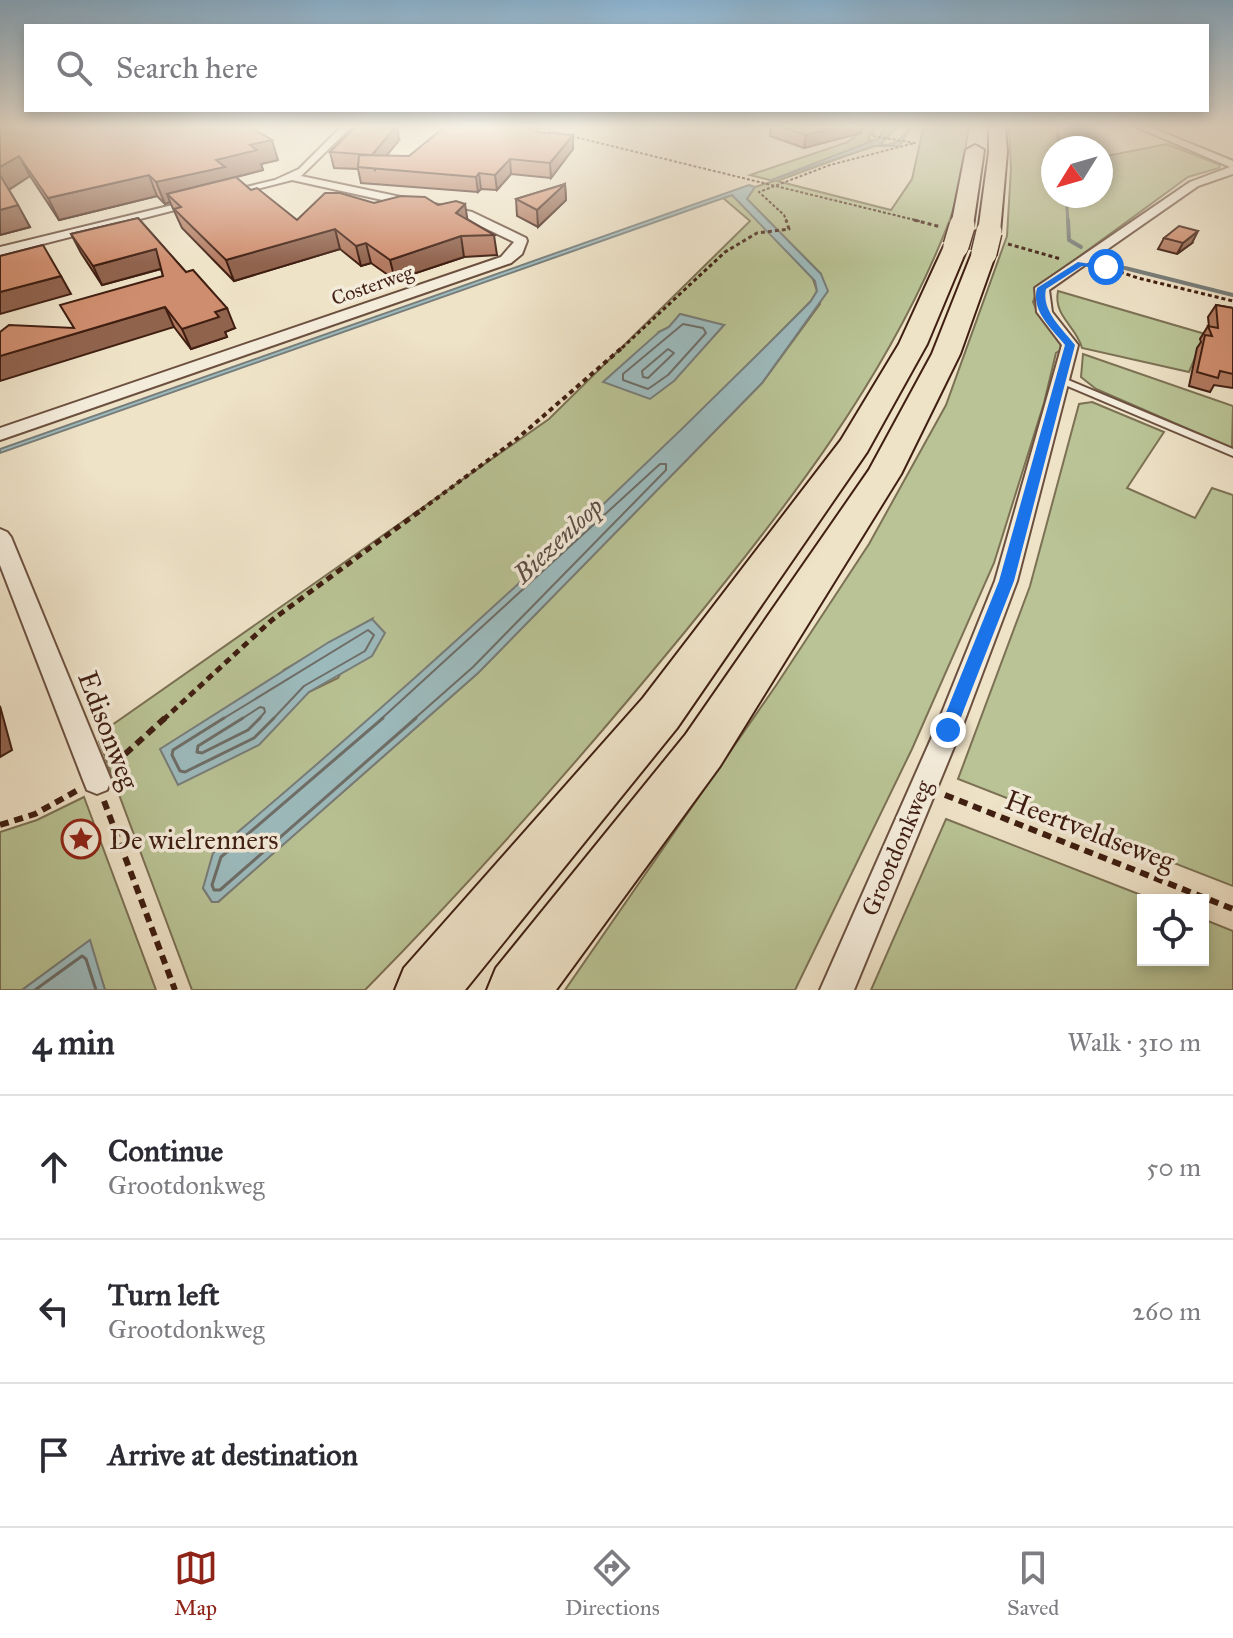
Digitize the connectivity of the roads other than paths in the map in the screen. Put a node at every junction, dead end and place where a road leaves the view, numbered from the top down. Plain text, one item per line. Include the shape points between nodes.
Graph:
1 (303, 171) edge
2 (974, 171) edge
3 (992, 171) edge
4 (1225, 171) edge
5 (292, 177) junction
6 (973, 238) junction
7 (0, 251) edge
8 (1061, 380) junction
9 (0, 434) edge
10 (1233, 453) edge
11 (0, 537) edge
12 (97, 780) road end
13 (426, 990) edge
14 (518, 990) edge
15 (837, 990) edge

1 - 5 street
2 - 6 highway
3 - 6 highway
4 - 8 street, Grootdonkweg via 1194,184 1042,288 1043,311 1070,345
5 - 7 street
5 - 9 street, Costerweg via 468,215 521,241 506,260
6 - 13 highway via 855,445 660,713
6 - 14 highway via 946,354 884,474 703,750
8 - 10 lane
8 - 15 street, Grootdonkweg via 1006,581
11 - 12 street, Edisonweg

